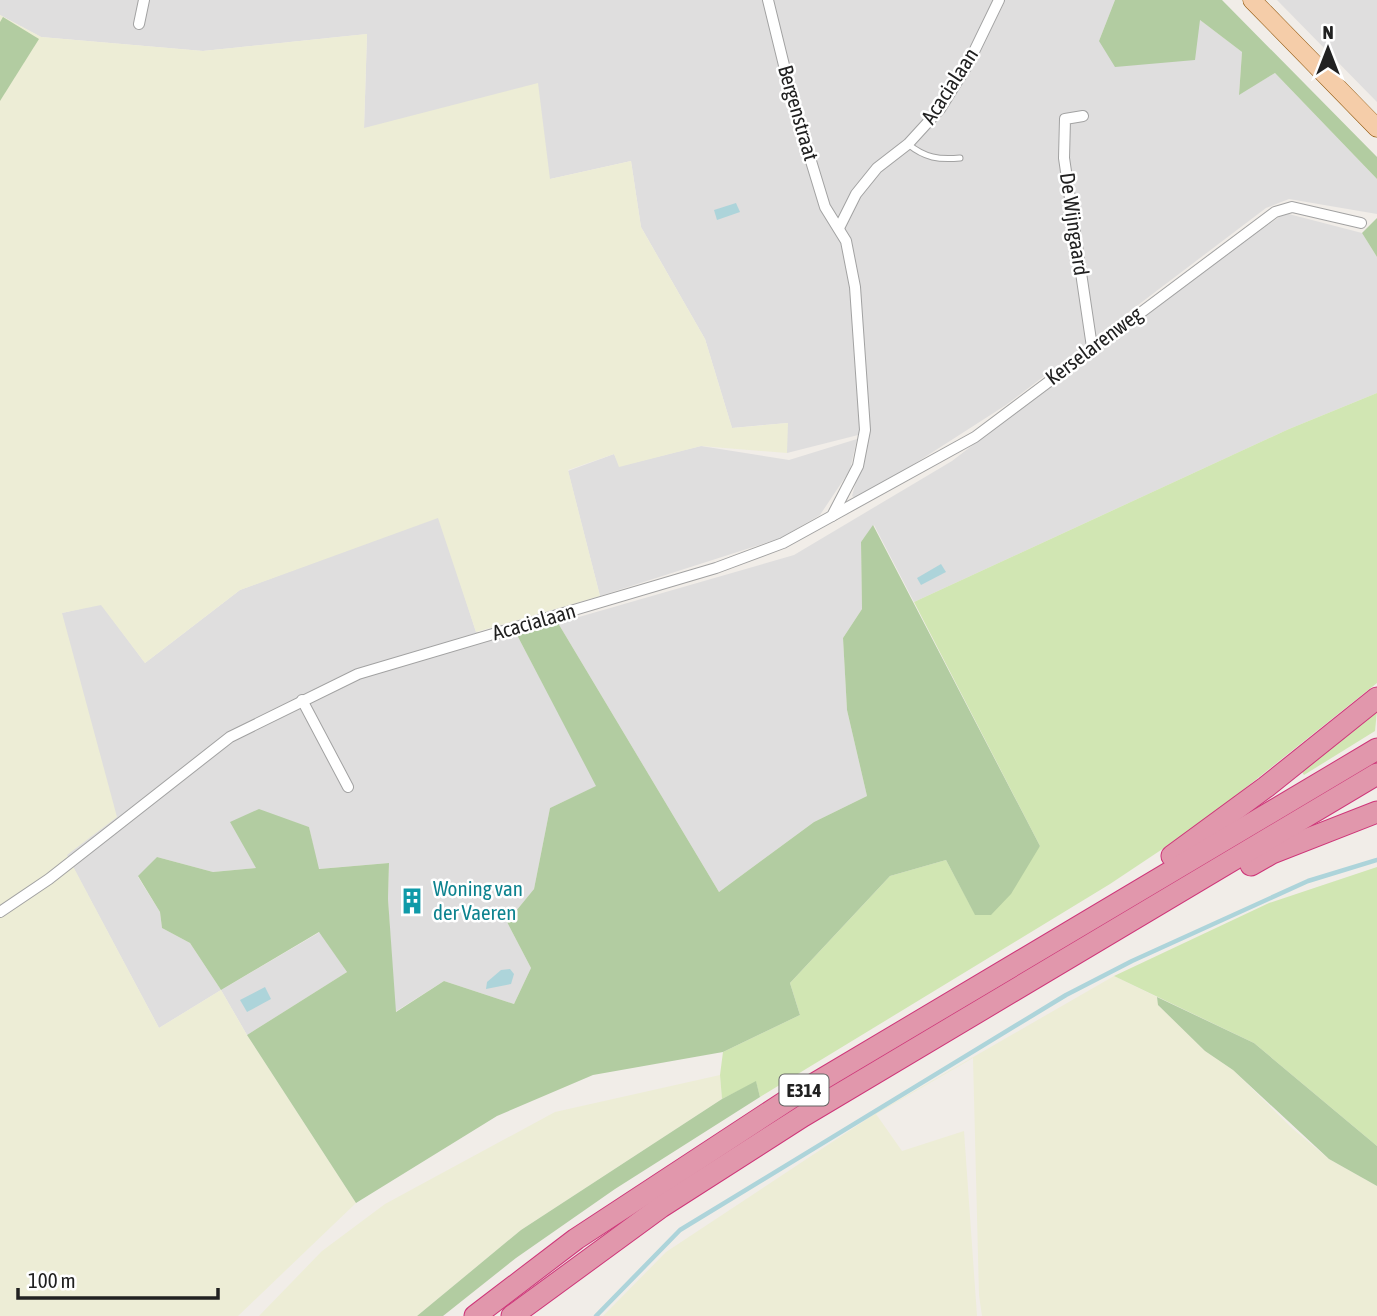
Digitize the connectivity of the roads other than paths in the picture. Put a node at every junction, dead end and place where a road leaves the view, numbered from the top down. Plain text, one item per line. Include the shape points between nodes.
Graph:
1 (144, 0) edge
2 (768, 0) edge
3 (999, 0) edge
4 (1252, 0) edge
5 (139, 24) dead end
6 (1083, 116) dead end
7 (1377, 128) edge
8 (908, 144) junction
9 (960, 158) dead end
10 (1361, 223) dead end
11 (837, 226) junction
12 (1092, 347) junction
13 (832, 516) junction
14 (1377, 698) edge
15 (302, 700) junction
16 (1377, 749) edge
17 (1377, 774) edge
18 (348, 787) dead end
19 (1377, 812) edge
20 (1148, 885) junction
21 (0, 912) edge
22 (1142, 913) junction
23 (475, 1316) edge
24 (512, 1316) edge

1 - 5 street
2 - 11 street, Bergenstraat via 825,207
3 - 8 street, Acacialaan via 940,109
4 - 7 main road
6 - 12 street, De Wijngaard via 1065,119 1064,158
8 - 9 lane via 921,155 940,160
8 - 11 street, Acacialaan via 877,168
10 - 12 street, Kerselarenweg via 1292,207 1282,209
11 - 13 street via 846,241 855,287 865,430 858,466
12 - 13 street, Kerselarenweg via 975,437
13 - 15 street, Acacialaan via 783,543 716,568 358,674
14 - 20 highway via 1169,858
15 - 18 street
15 - 21 street, Acacialaan via 230,737
16 - 20 highway, E314
17 - 22 highway, E314
19 - 22 highway via 1272,853 1170,910
20 - 23 highway, E314 via 794,1096 576,1239
22 - 24 highway, E314 via 673,1199

